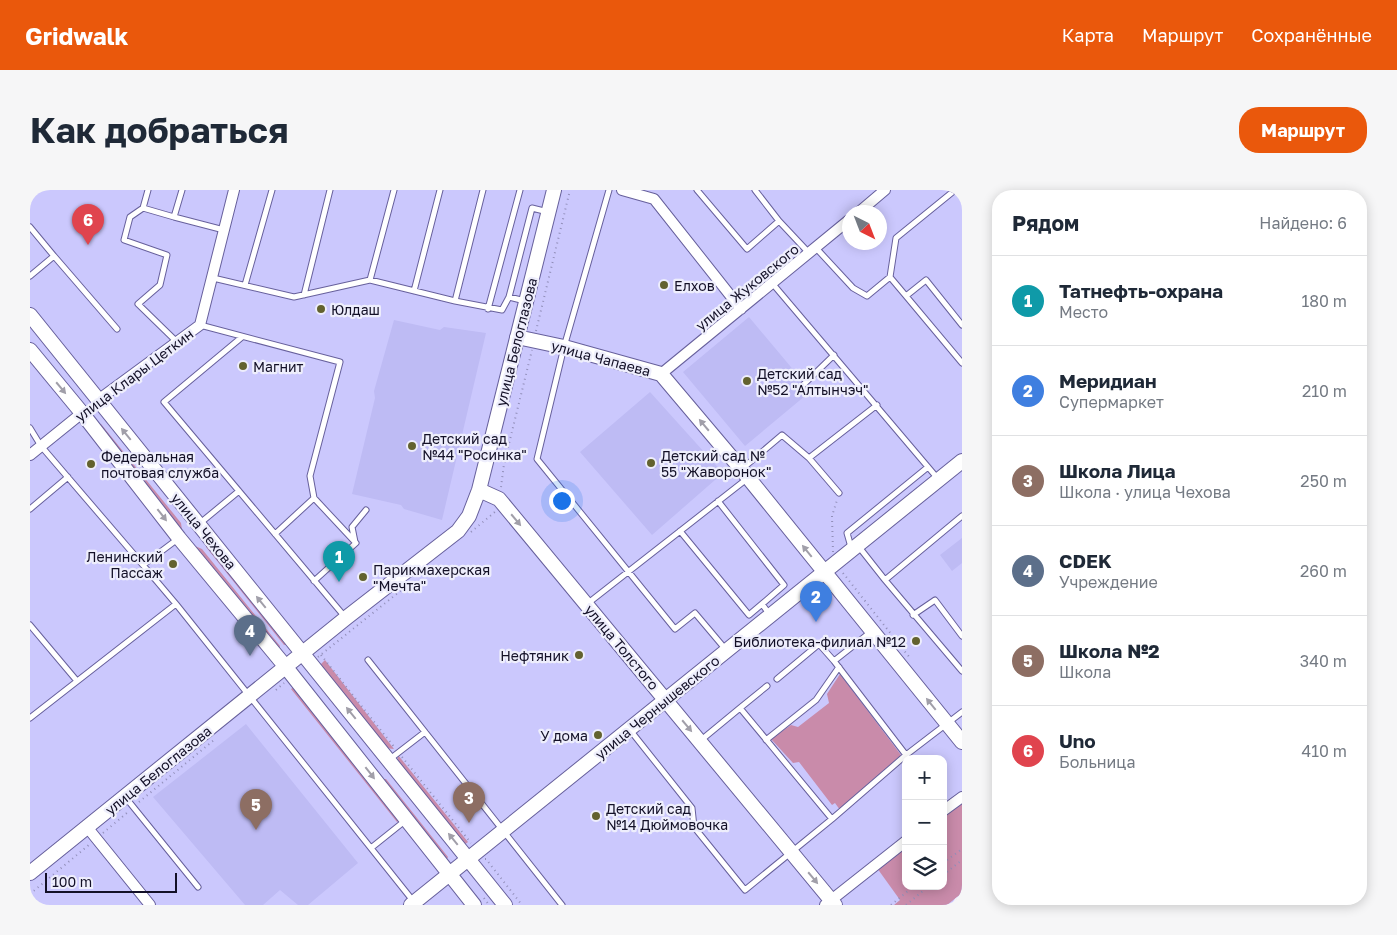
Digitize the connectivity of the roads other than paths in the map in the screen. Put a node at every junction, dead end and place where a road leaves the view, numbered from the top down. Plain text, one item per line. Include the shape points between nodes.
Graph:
1 (148, 190) edge
2 (182, 190) edge
3 (234, 190) edge
4 (272, 190) edge
5 (330, 190) edge
6 (394, 190) edge
7 (440, 190) edge
8 (483, 190) edge
9 (520, 190) edge
10 (554, 190) edge
11 (609, 190) edge
12 (622, 190) edge
13 (697, 190) edge
14 (755, 190) edge
15 (885, 190) edge
16 (955, 190) edge
17 (867, 205) edge
18 (143, 208) junction
19 (549, 212) junction
20 (174, 216) junction
21 (778, 222) junction
22 (30, 227) edge
23 (842, 227) edge
24 (225, 230) junction
25 (813, 251) junction
26 (54, 256) junction
27 (30, 276) edge
28 (890, 277) junction
29 (213, 278) junction
30 (370, 280) junction
31 (772, 283) junction
32 (245, 286) junction
33 (414, 291) junction
34 (304, 295) junction
35 (906, 296) junction
36 (509, 297) junction
37 (455, 301) junction
38 (526, 302) junction
39 (488, 309) junction
40 (741, 309) junction
41 (30, 315) edge
42 (200, 325) junction
43 (962, 325) edge
44 (117, 329) dead end
45 (242, 337) junction
46 (517, 337) junction
47 (178, 342) junction
48 (564, 347) junction
49 (30, 350) edge
50 (834, 355) junction
51 (962, 364) edge
52 (661, 374) junction
53 (800, 388) dead end
54 (98, 400) junction
55 (877, 405) junction
56 (82, 413) junction
57 (30, 428) edge
58 (41, 446) junction
59 (30, 455) edge
60 (809, 458) junction
61 (961, 464) edge
62 (928, 467) junction
63 (745, 474) junction
64 (68, 478) junction
65 (939, 480) junction
66 (479, 490) junction
67 (239, 491) junction
68 (839, 492) road end
69 (314, 498) junction
70 (718, 501) junction
71 (30, 509) edge
72 (366, 510) dead end
73 (962, 516) edge
74 (199, 525) junction
75 (680, 530) junction
76 (275, 534) junction
77 (179, 538) junction
78 (356, 543) junction
79 (855, 548) junction
80 (143, 565) junction
81 (628, 571) junction
82 (824, 572) junction
83 (885, 580) junction
84 (314, 581) junction
85 (176, 604) junction
86 (586, 604) junction
87 (762, 604) junction
88 (913, 615) junction
89 (770, 616) junction
90 (346, 618) junction
91 (30, 625) edge
92 (872, 631) junction
93 (962, 636) edge
94 (727, 651) junction
95 (302, 653) junction
96 (368, 660) dead end
97 (834, 661) junction
98 (839, 668) junction
99 (962, 671) edge
100 (287, 673) junction
101 (777, 679) dead end
102 (77, 681) junction
103 (766, 686) dead end
104 (250, 695) junction
105 (666, 700) junction
106 (740, 708) junction
107 (962, 712) edge
108 (30, 718) edge
109 (947, 724) junction
110 (630, 730) junction
111 (425, 732) junction
112 (766, 740) junction
113 (700, 741) junction
114 (962, 742) edge
115 (906, 755) joint
116 (902, 758) edge
117 (388, 760) junction
118 (962, 796) edge
119 (129, 801) junction
120 (947, 808) edge
121 (832, 819) junction
122 (407, 820) junction
123 (87, 827) junction
124 (503, 831) junction
125 (902, 844) edge
126 (371, 848) junction
127 (792, 852) junction
128 (474, 859) junction
129 (30, 873) edge
130 (450, 874) junction
131 (198, 887) dead end
132 (830, 903) edge
133 (414, 904) edge
134 (150, 905) edge
135 (474, 905) edge
136 (505, 905) edge
137 (562, 905) edge

1 - 18 lane
2 - 20 lane
3 - 24 street, улица Клары Цеткин
4 - 32 lane
5 - 34 lane
6 - 30 lane
7 - 33 lane
8 - 37 lane
9 - 39 lane
10 - 19 street, улица Белоглазова
11 - 48 lane
12 - 40 street via 654,199
13 - 21 lane via 748,249
14 - 21 lane
15 - 17 street
16 - 28 lane via 896,238
18 - 20 lane
18 - 47 lane via 130,218 124,240 167,255 160,285 138,304
19 - 36 lane via 532,208
19 - 38 street, улица Белоглазова
20 - 24 lane
21 - 25 lane
22 - 26 lane
23 - 25 street, улица Жуковского
24 - 29 street, улица Клары Цеткин
25 - 28 lane via 853,288 867,296
25 - 31 street, улица Жуковского
26 - 27 lane
26 - 44 lane
28 - 35 lane
29 - 32 lane
29 - 42 street, улица Клары Цеткин
30 - 33 lane
30 - 34 lane
31 - 40 street, улица Жуковского
31 - 50 lane
32 - 34 lane via 294,298
33 - 37 lane
35 - 43 lane via 926,280
35 - 51 lane
36 - 38 lane
36 - 39 lane via 502,310
37 - 39 lane
38 - 46 street, улица Белоглазова
40 - 52 street, улица Жуковского
41 - 54 street, улица Чехова
42 - 45 lane
42 - 47 street, улица Клары Цеткин
45 - 67 lane via 164,402
45 - 69 lane via 340,362 310,476
46 - 48 street, улица Чапаева
46 - 66 street, улица Белоглазова
47 - 54 street, улица Клары Цеткин
48 - 52 street, улица Чапаева
48 - 81 lane via 537,458
49 -> 56 street, улица Чехова
50 - 53 lane
50 - 55 lane
63 -> 52 street, улица Чапаева
54 - 56 street, улица Клары Цеткин
74 -> 54 street, улица Чехова
55 - 60 lane
55 - 62 lane
56 - 58 street, улица Клары Цеткин
56 -> 77 street, улица Чехова
57 - 58 lane
58 - 59 street, улица Клары Цеткин
58 - 64 lane
60 - 63 lane via 782,435
60 - 68 lane
61 - 65 street, улица Чернышевского
62 - 65 lane
62 - 79 lane via 847,533
63 - 70 lane
82 -> 63 street, улица Чапаева
64 - 71 lane
64 - 80 lane
65 - 79 street, улица Чернышевского
66 -> 86 street, улица Толстого via 499,499
66 - 90 street, улица Белоглазова via 469,516 458,531
67 - 74 lane
67 - 76 lane
69 - 76 lane
69 - 78 lane
70 - 75 lane
70 - 87 lane via 784,585
72 - 78 lane via 352,527
73 - 83 lane
95 -> 74 street, улица Чехова
75 - 81 lane
75 - 87 lane via 749,615
76 - 84 lane
77 - 80 lane
77 - 100 street, улица Чехова
78 - 84 lane
79 - 82 street, улица Чернышевского
79 - 83 lane
80 - 85 lane
81 - 86 lane
81 - 94 lane via 675,629 695,612
82 - 89 street, улица Чернышевского
82 - 92 street, улица Чапаева
83 - 88 lane
84 - 90 lane
85 - 102 lane
85 - 104 lane
86 - 105 street, улица Толстого
87 - 89 lane
88 - 93 lane via 935,600
88 - 99 lane
89 - 94 street, улица Чернышевского
90 - 95 street, улица Белоглазова
91 - 102 lane
92 - 97 lane
109 -> 92 street, улица Чапаева
94 - 105 street, улица Чернышевского
95 - 100 street
117 -> 95 street, улица Чехова
96 - 111 lane
97 - 98 lane
97 - 101 lane via 820,644
98 - 112 lane via 816,700
98 - 115 lane
100 - 104 street, улица Белоглазова
100 -> 122 street, улица Чехова
102 - 108 lane
103 - 106 lane
104 - 119 street, улица Белоглазова
104 - 126 lane
105 - 110 street, улица Чернышевского
105 -> 113 street, улица Толстого
106 - 112 lane
106 - 113 lane
107 - 109 lane
109 - 114 street, улица Чапаева
109 - 115 lane
110 - 124 street, улица Чернышевского
110 - 127 lane via 692,808 694,827 745,890
111 - 117 lane
111 - 124 lane
112 - 121 lane
113 - 127 street, улица Толстого
116 - 121 lane
128 -> 117 street, улица Чехова
118 - 120 street
119 - 123 street, улица Белоглазова
119 - 131 lane
121 - 127 lane
122 - 126 lane
122 - 130 street, улица Чехова
123 - 129 street, улица Белоглазова
123 - 134 street
124 - 128 street, улица Чернышевского
124 - 137 lane
125 - 132 street
126 - 133 lane
127 -> 132 street, улица Толстого
128 - 130 street
128 - 136 street, улица Чехова
130 - 133 street
130 - 135 street, улица Чехова

